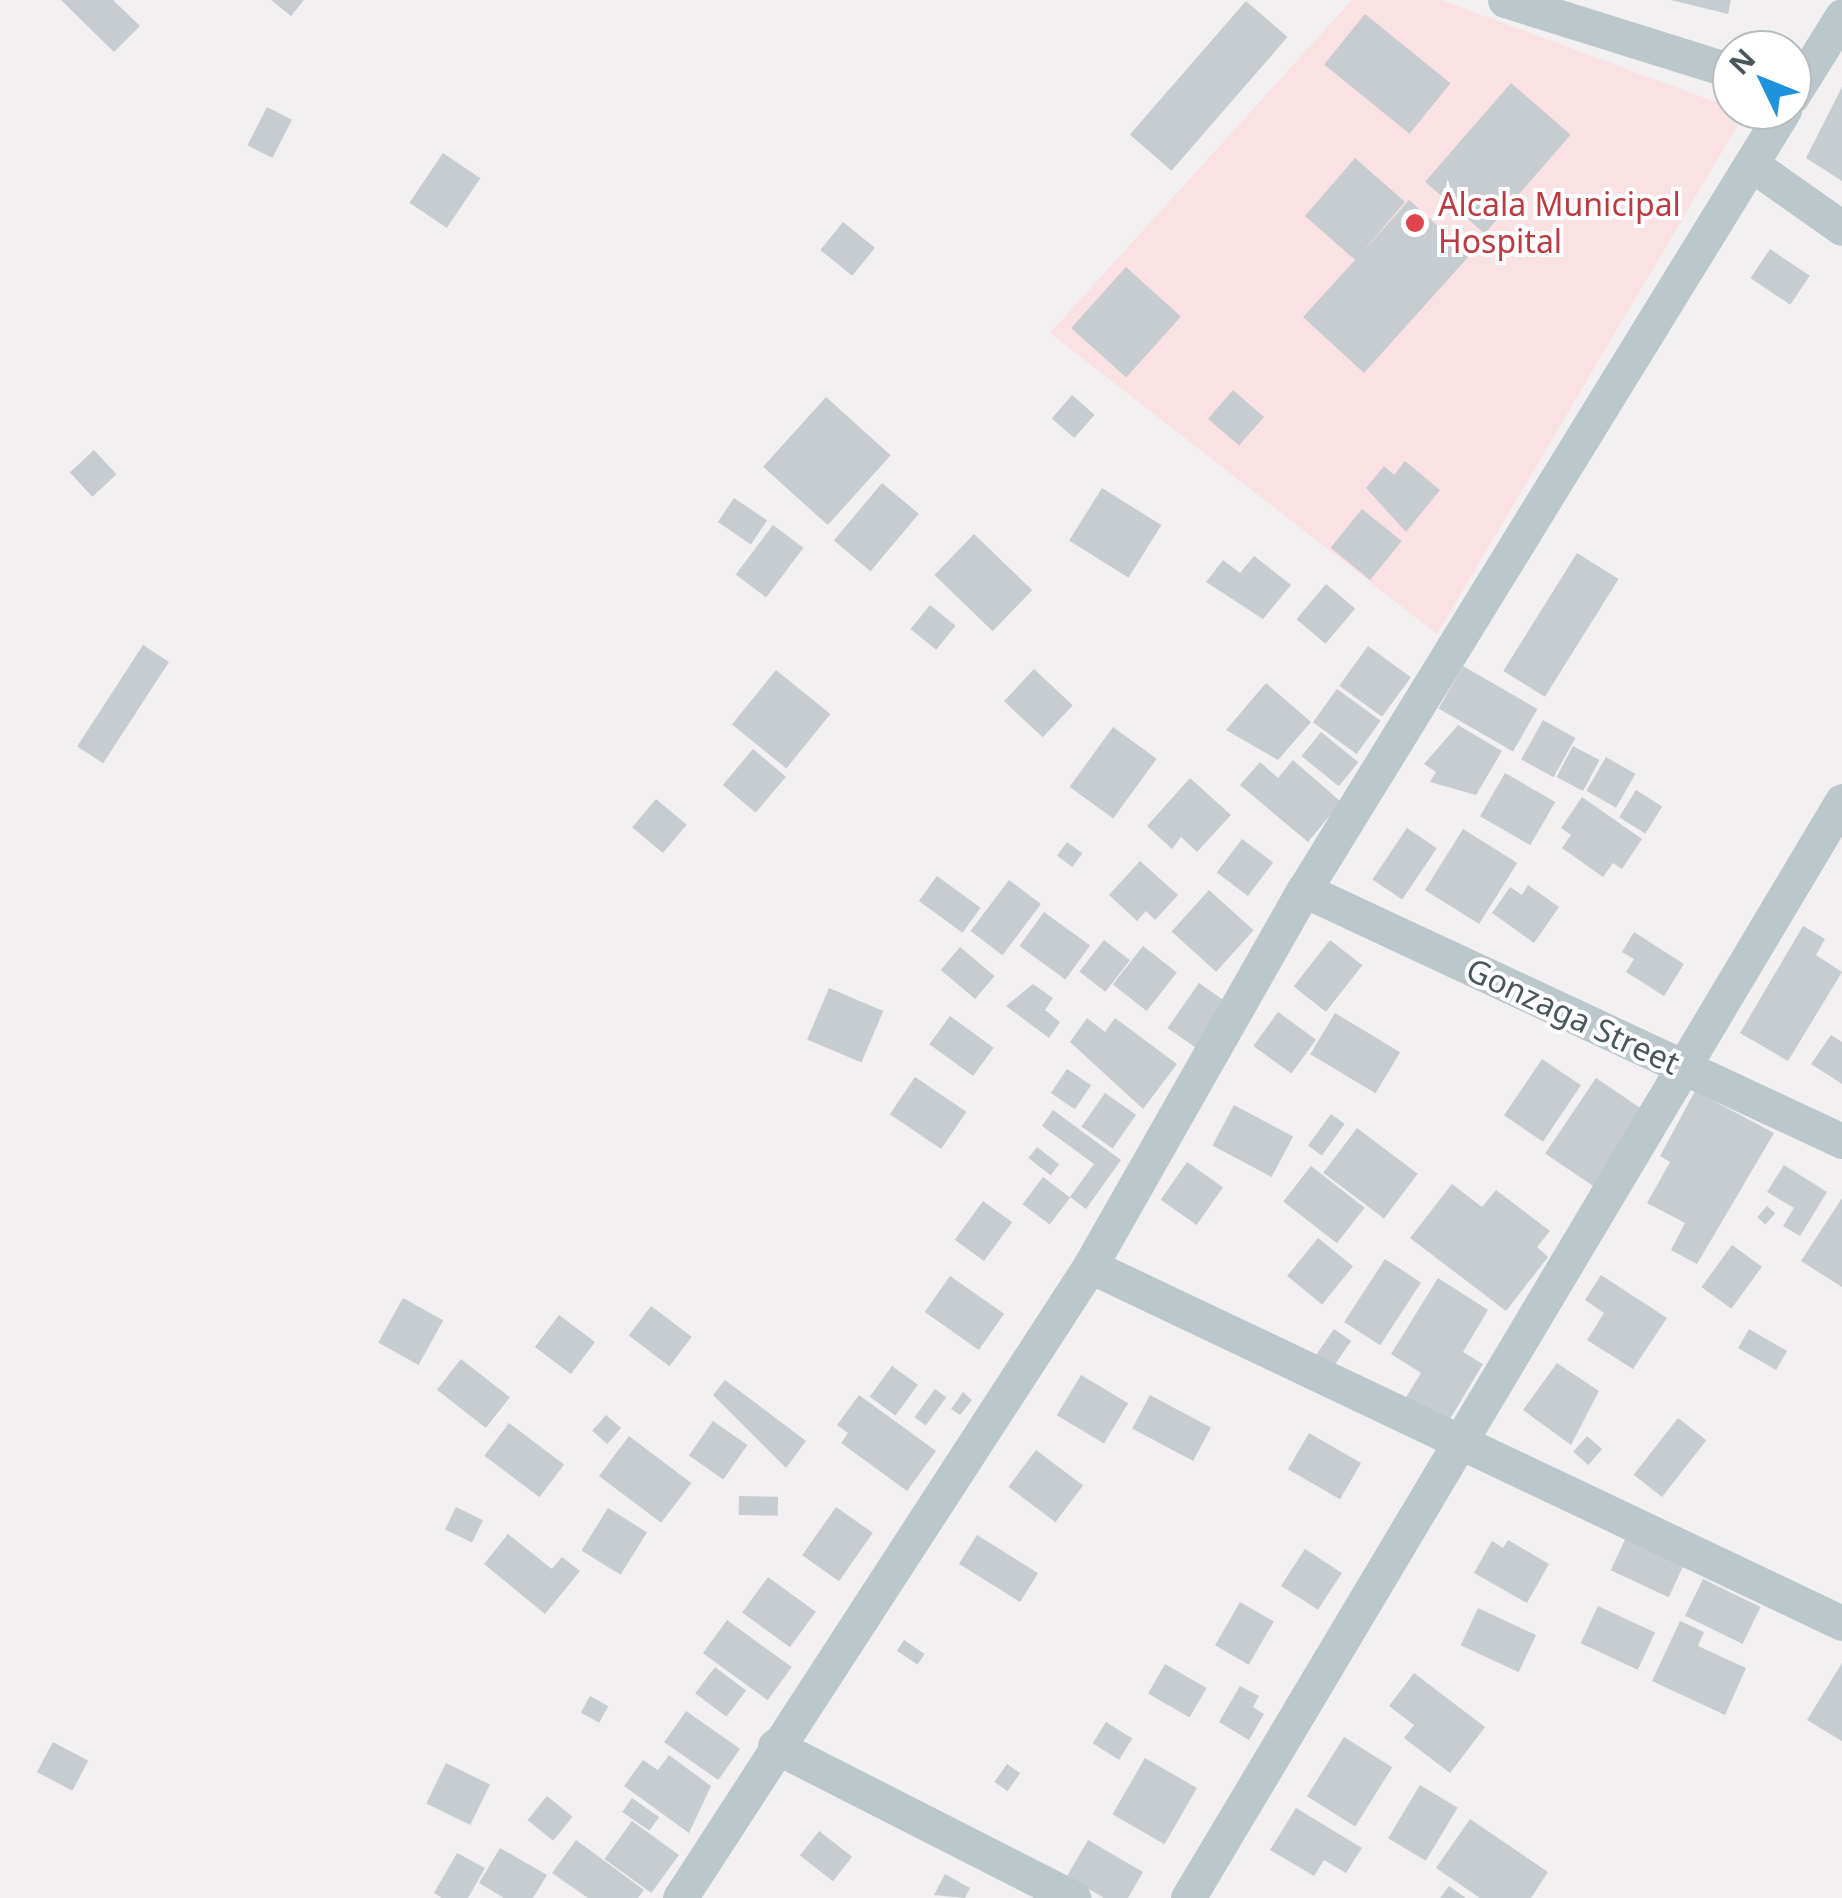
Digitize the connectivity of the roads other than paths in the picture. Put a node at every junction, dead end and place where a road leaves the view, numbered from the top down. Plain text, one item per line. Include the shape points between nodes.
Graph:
1 (1505, 0) edge
2 (1842, 16) edge
3 (1812, 63) edge
4 (1712, 65) edge
5 (1771, 130) edge
6 (1751, 164) junction
7 (1842, 228) edge
8 (1842, 801) edge
9 (1304, 890) junction
10 (1684, 1068) junction
11 (1842, 1140) edge
12 (1090, 1266) junction
13 (1460, 1442) junction
14 (1842, 1623) edge
15 (775, 1746) junction
16 (680, 1898) edge
17 (1073, 1898) edge
18 (1188, 1898) edge

1 - 4 street
2 - 3 street
5 - 6 street
6 - 7 street
6 - 9 street
8 - 10 street
9 - 10 street, Gonzaga Street
9 - 12 street
10 - 11 street, Gonzaga Street
10 - 13 street
12 - 13 street
12 - 15 street
13 - 14 street
13 - 18 street
15 - 16 street
15 - 17 street

